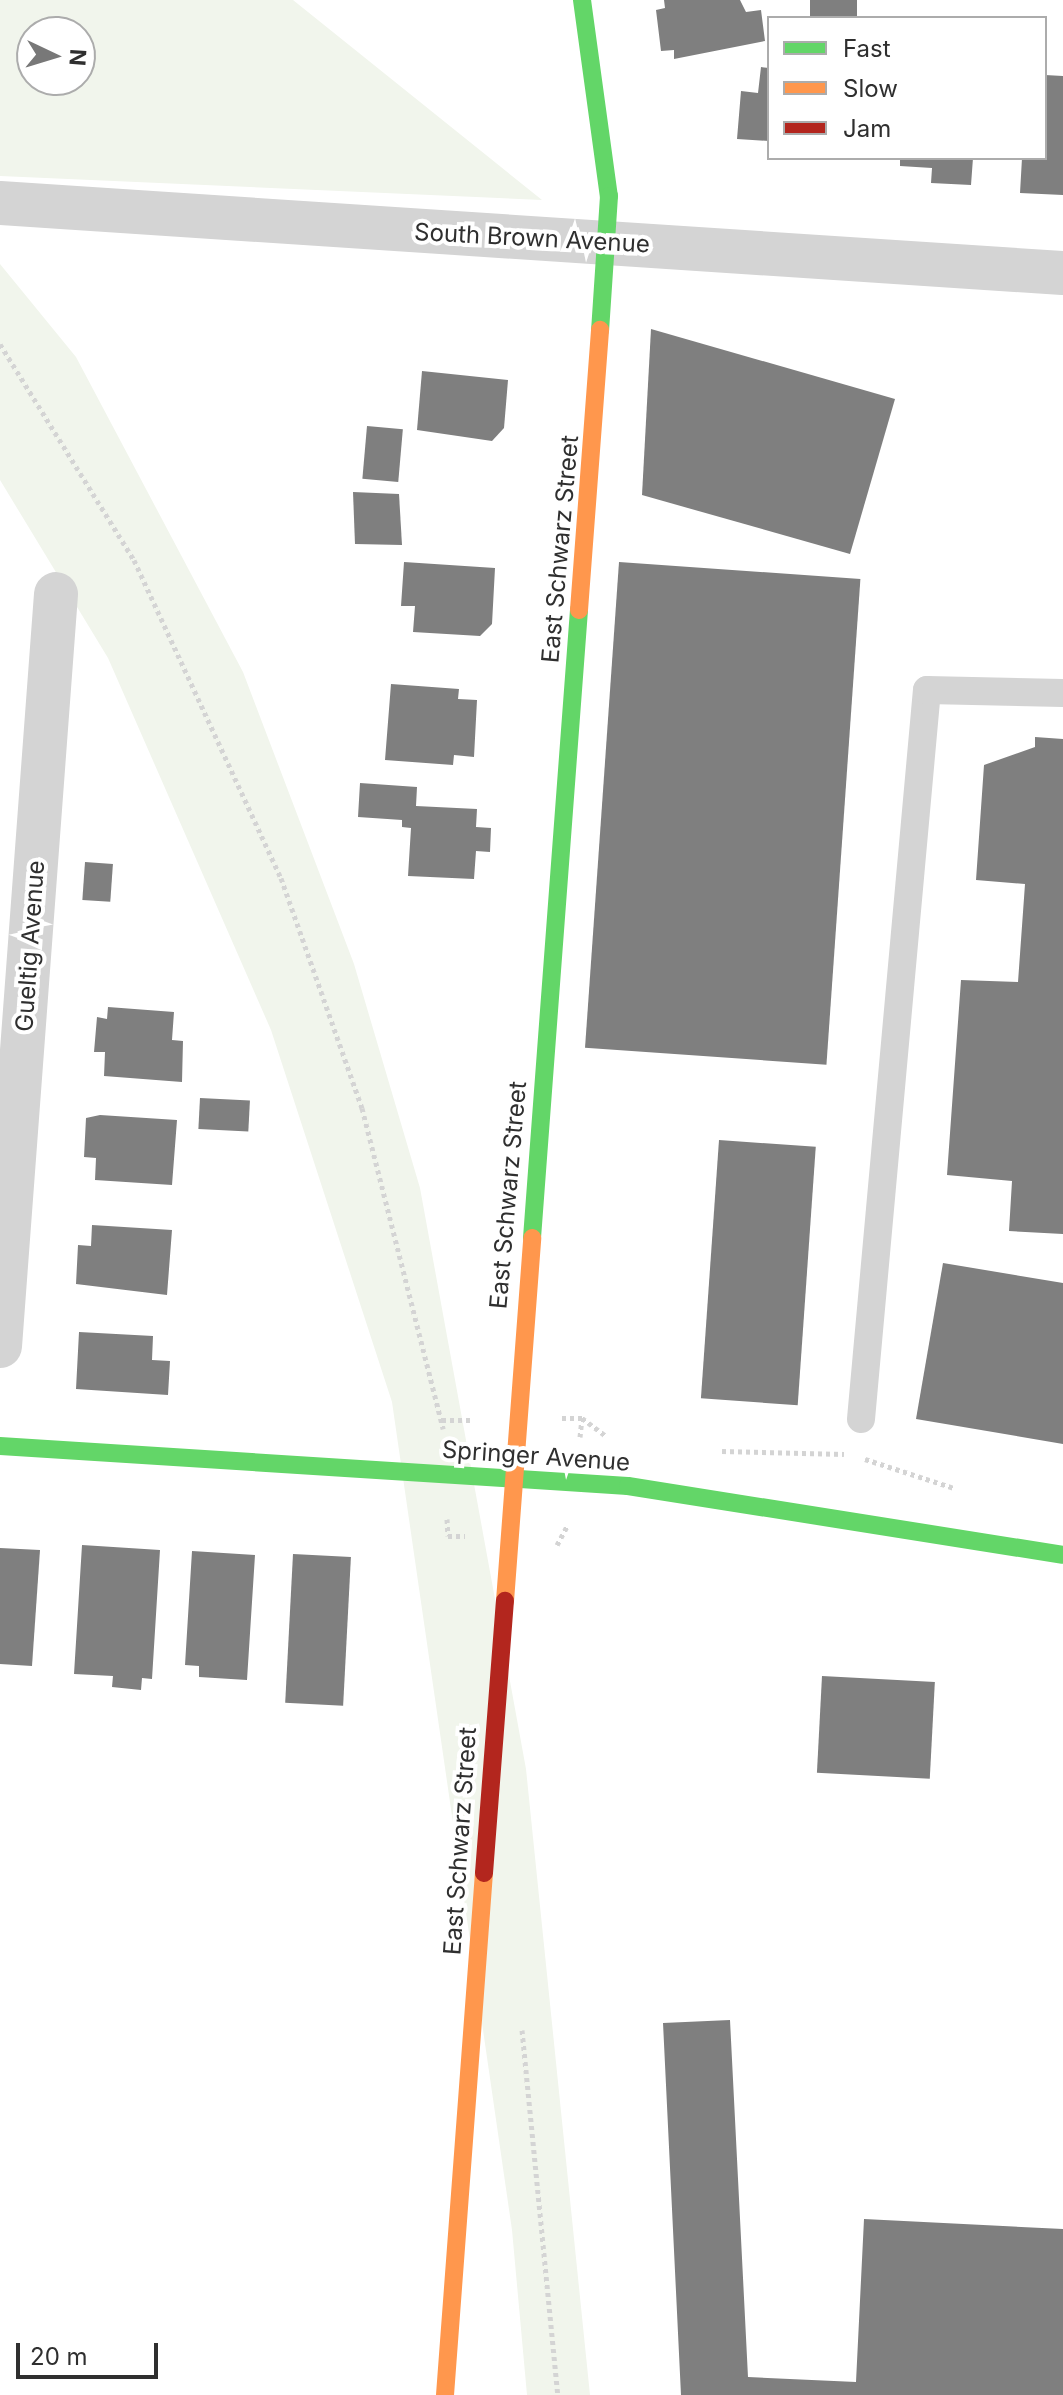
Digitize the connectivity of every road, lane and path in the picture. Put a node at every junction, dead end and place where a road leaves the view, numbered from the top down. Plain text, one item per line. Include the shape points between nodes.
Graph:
1 (582, 0) edge
2 (0, 203) edge
3 (607, 241) junction
4 (1063, 273) edge
5 (0, 344) edge
6 (56, 594) dead end
7 (1063, 693) edge
8 (0, 1346) edge
9 (582, 1418) dead end
10 (861, 1419) dead end
11 (442, 1420) dead end
12 (618, 1441) dead end
13 (0, 1446) edge
14 (705, 1453) dead end
15 (511, 1478) junction
16 (969, 1493) dead end
17 (566, 1535) dead end
18 (553, 1551) dead end
19 (1063, 1555) edge
20 (521, 2020) dead end
21 (445, 2395) edge
22 (558, 2395) edge

1 - 3 street, East Schwarz Street via 609,196
2 - 3 street, South Brown Avenue
3 - 4 street, South Brown Avenue
3 - 15 street, East Schwarz Street
5 - 11 path via 134,560 275,863 362,1108
6 - 8 street, Gueltig Avenue
7 - 10 lane via 927,690
9 - 12 path
13 - 15 street, Springer Avenue
14 - 16 path via 843,1454
15 - 19 street, Springer Avenue via 628,1486
15 - 21 street, East Schwarz Street
17 - 18 path
20 - 22 path

